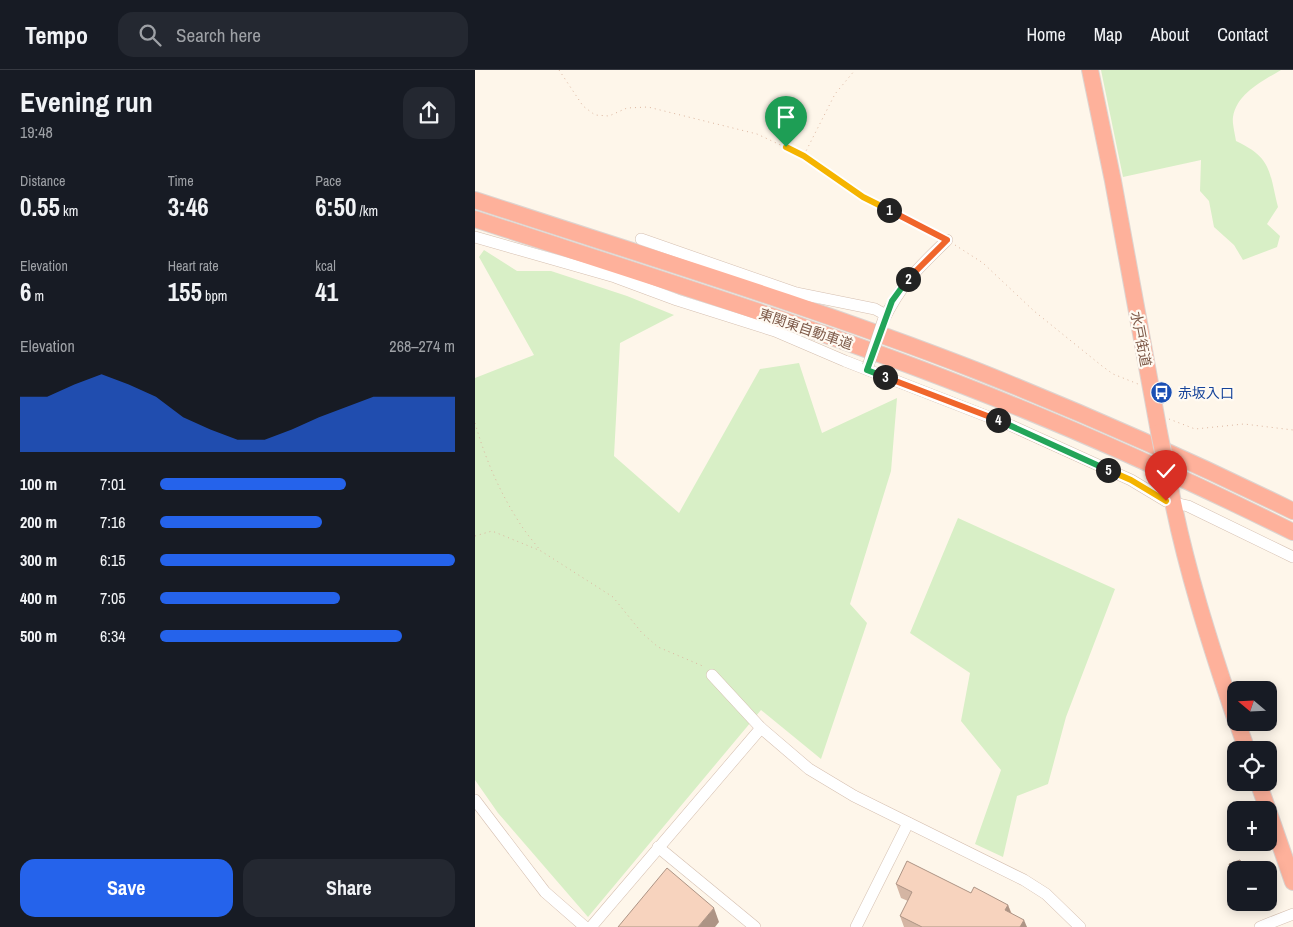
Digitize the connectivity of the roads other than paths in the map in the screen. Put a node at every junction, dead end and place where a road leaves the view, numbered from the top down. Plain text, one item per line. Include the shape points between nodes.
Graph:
1 (1090, 70) edge
2 (475, 200) edge
3 (475, 220) edge
4 (475, 237) edge
5 (641, 239) dead end
6 (947, 240) road end
7 (885, 318) junction
8 (867, 368) junction
9 (1171, 495) junction
10 (1293, 511) edge
11 (1293, 532) edge
12 (1293, 557) edge
13 (711, 675) road end
14 (1227, 693) edge
15 (761, 728) junction
16 (475, 800) edge
17 (908, 823) junction
18 (1277, 837) edge
19 (658, 847) junction
20 (1293, 882) edge
21 (1293, 914) edge
22 (585, 927) edge
23 (591, 927) edge
24 (755, 927) edge
25 (856, 927) edge
26 (1081, 927) edge
27 (1260, 927) edge

1 - 9 highway, 水戸街道, bridge
2 - 10 highway, 東関東自動車道 via 815,312 974,370 1147,442
3 - 11 highway, 東関東自動車道 via 809,330 966,387 1154,465
4 - 8 street via 642,285 677,300 775,331
5 - 7 street via 796,293 875,309
6 - 7 street via 903,285
7 - 8 street, bridge
8 - 9 street via 1012,426 1131,480 1158,497
9 - 12 street
9 - 14 highway, 水戸街道
13 - 15 street
15 - 17 street via 809,769
15 - 19 street
16 - 22 street via 540,886
17 - 25 street
17 - 26 street via 1024,880 1052,899
18 - 20 highway
19 - 23 street
19 - 24 street
21 - 27 street

